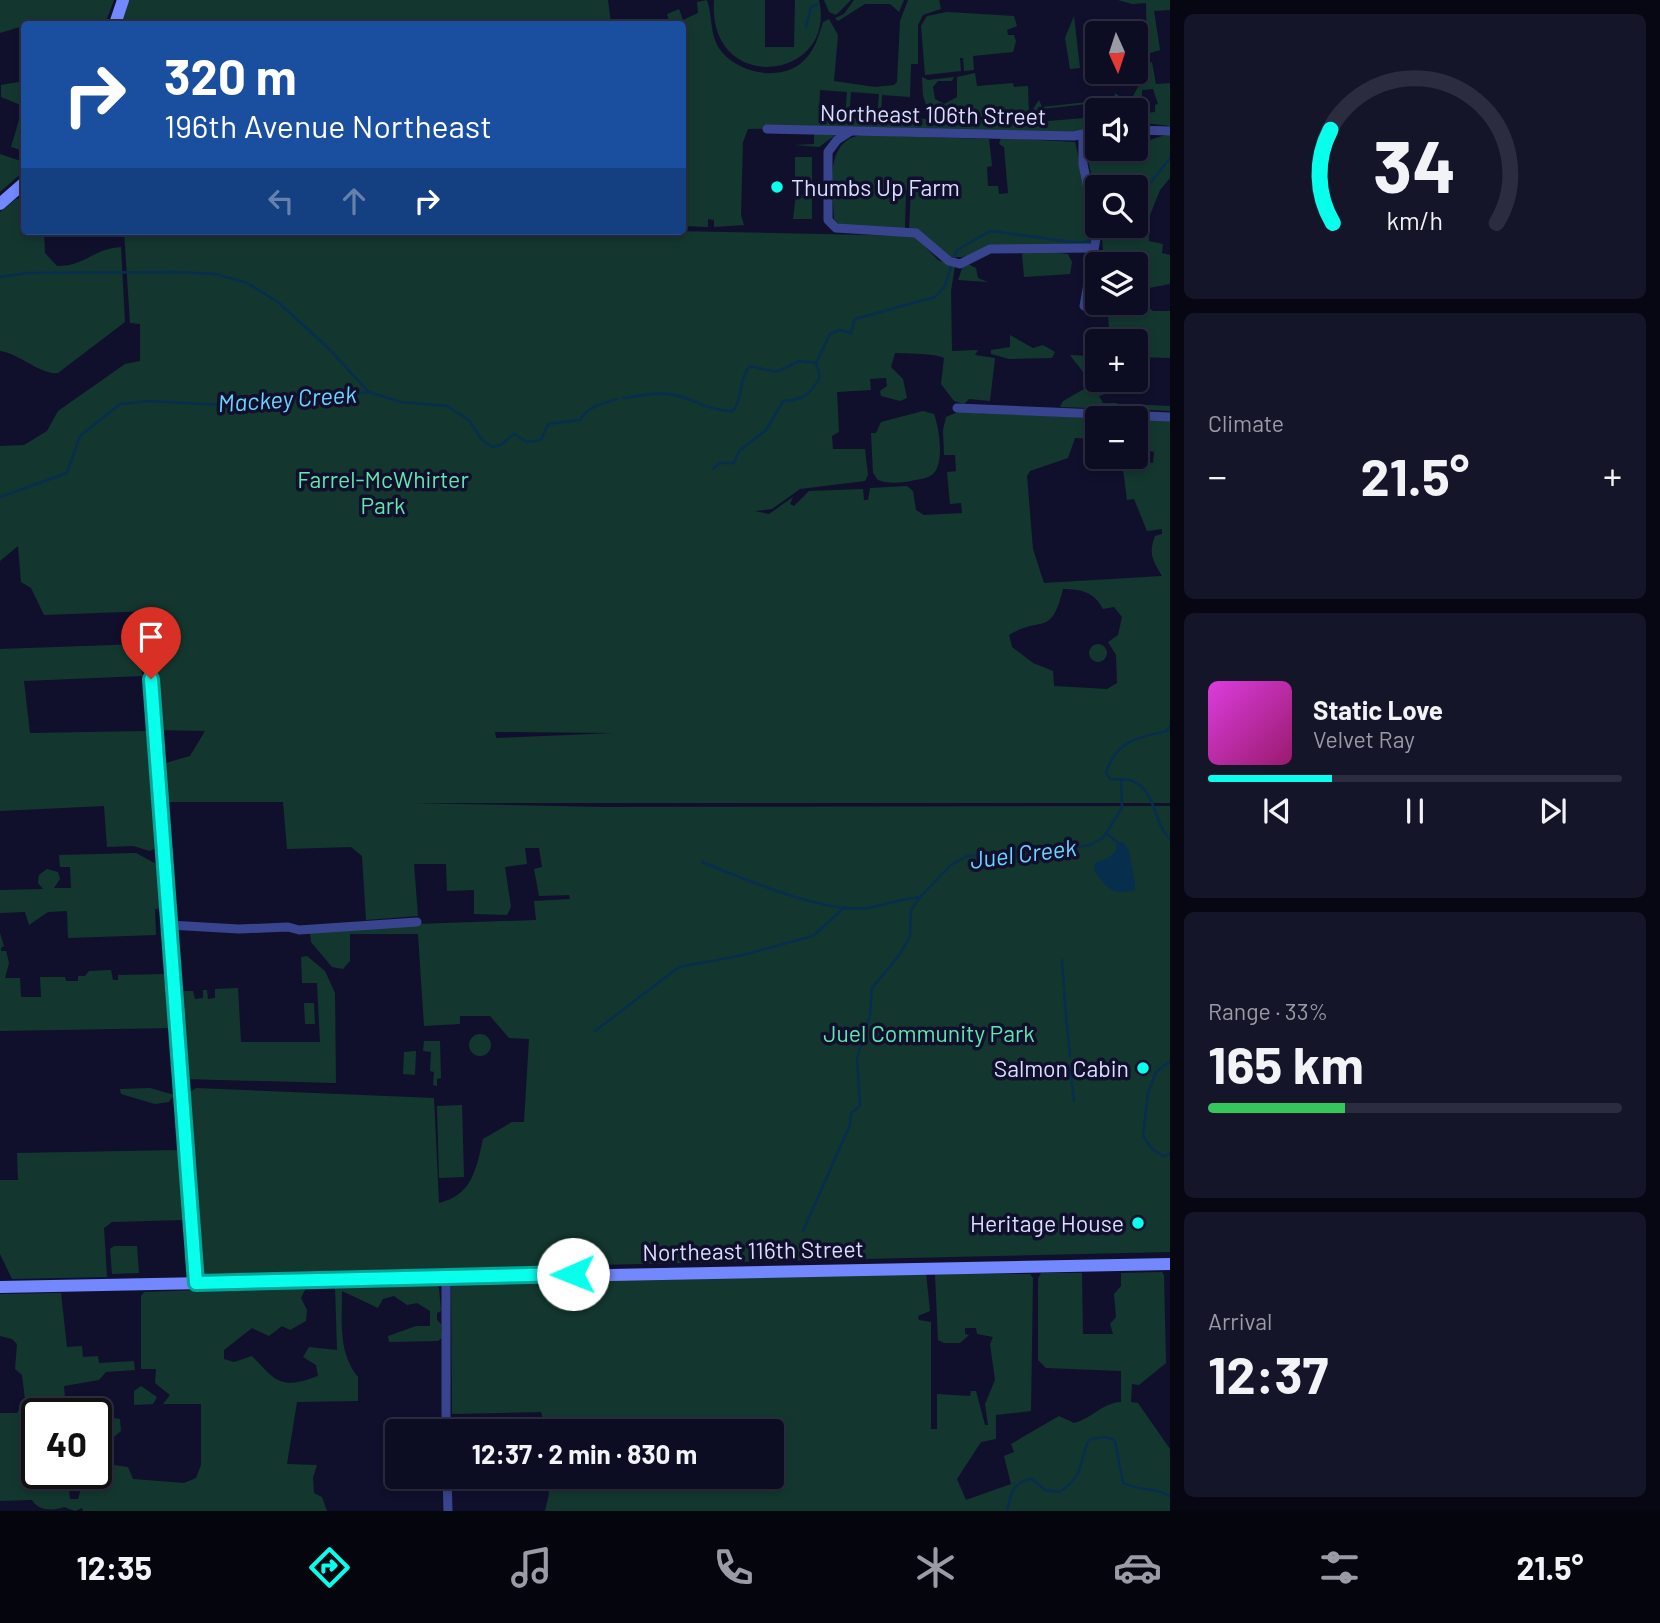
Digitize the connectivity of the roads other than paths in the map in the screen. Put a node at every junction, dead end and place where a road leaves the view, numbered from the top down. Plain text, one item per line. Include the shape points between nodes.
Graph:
1 (123, 0) edge
2 (116, 21) edge
3 (767, 130) dead end
4 (1148, 130) edge
5 (851, 131) junction
6 (1170, 131) edge
7 (1083, 135) joint
8 (21, 186) edge
9 (0, 204) edge
10 (1093, 247) junction
11 (1084, 306) dead end
12 (957, 408) dead end
13 (1170, 417) edge
14 (148, 636) dead end
15 (417, 922) dead end
16 (169, 925) junction
17 (1170, 1264) edge
18 (446, 1276) junction
19 (196, 1283) junction
20 (0, 1286) edge
21 (446, 1419) edge
22 (447, 1489) edge
23 (448, 1511) edge

1 - 2 street
3 - 5 street, Northeast 106th Street
4 - 6 street
5 - 7 street, Northeast 106th Street
5 - 10 street via 828,152 828,220 836,228 916,233 949,261 960,264 990,249
7 - 10 street via 1083,164 1097,223
8 - 9 street
10 - 11 street
12 - 13 street
14 - 16 street
15 - 16 street via 299,930
16 - 19 street
17 - 18 street, Northeast 116th Street
18 - 19 street, Northeast 116th Street
18 - 21 street
19 - 20 street, Northeast 116th Street
22 - 23 street

